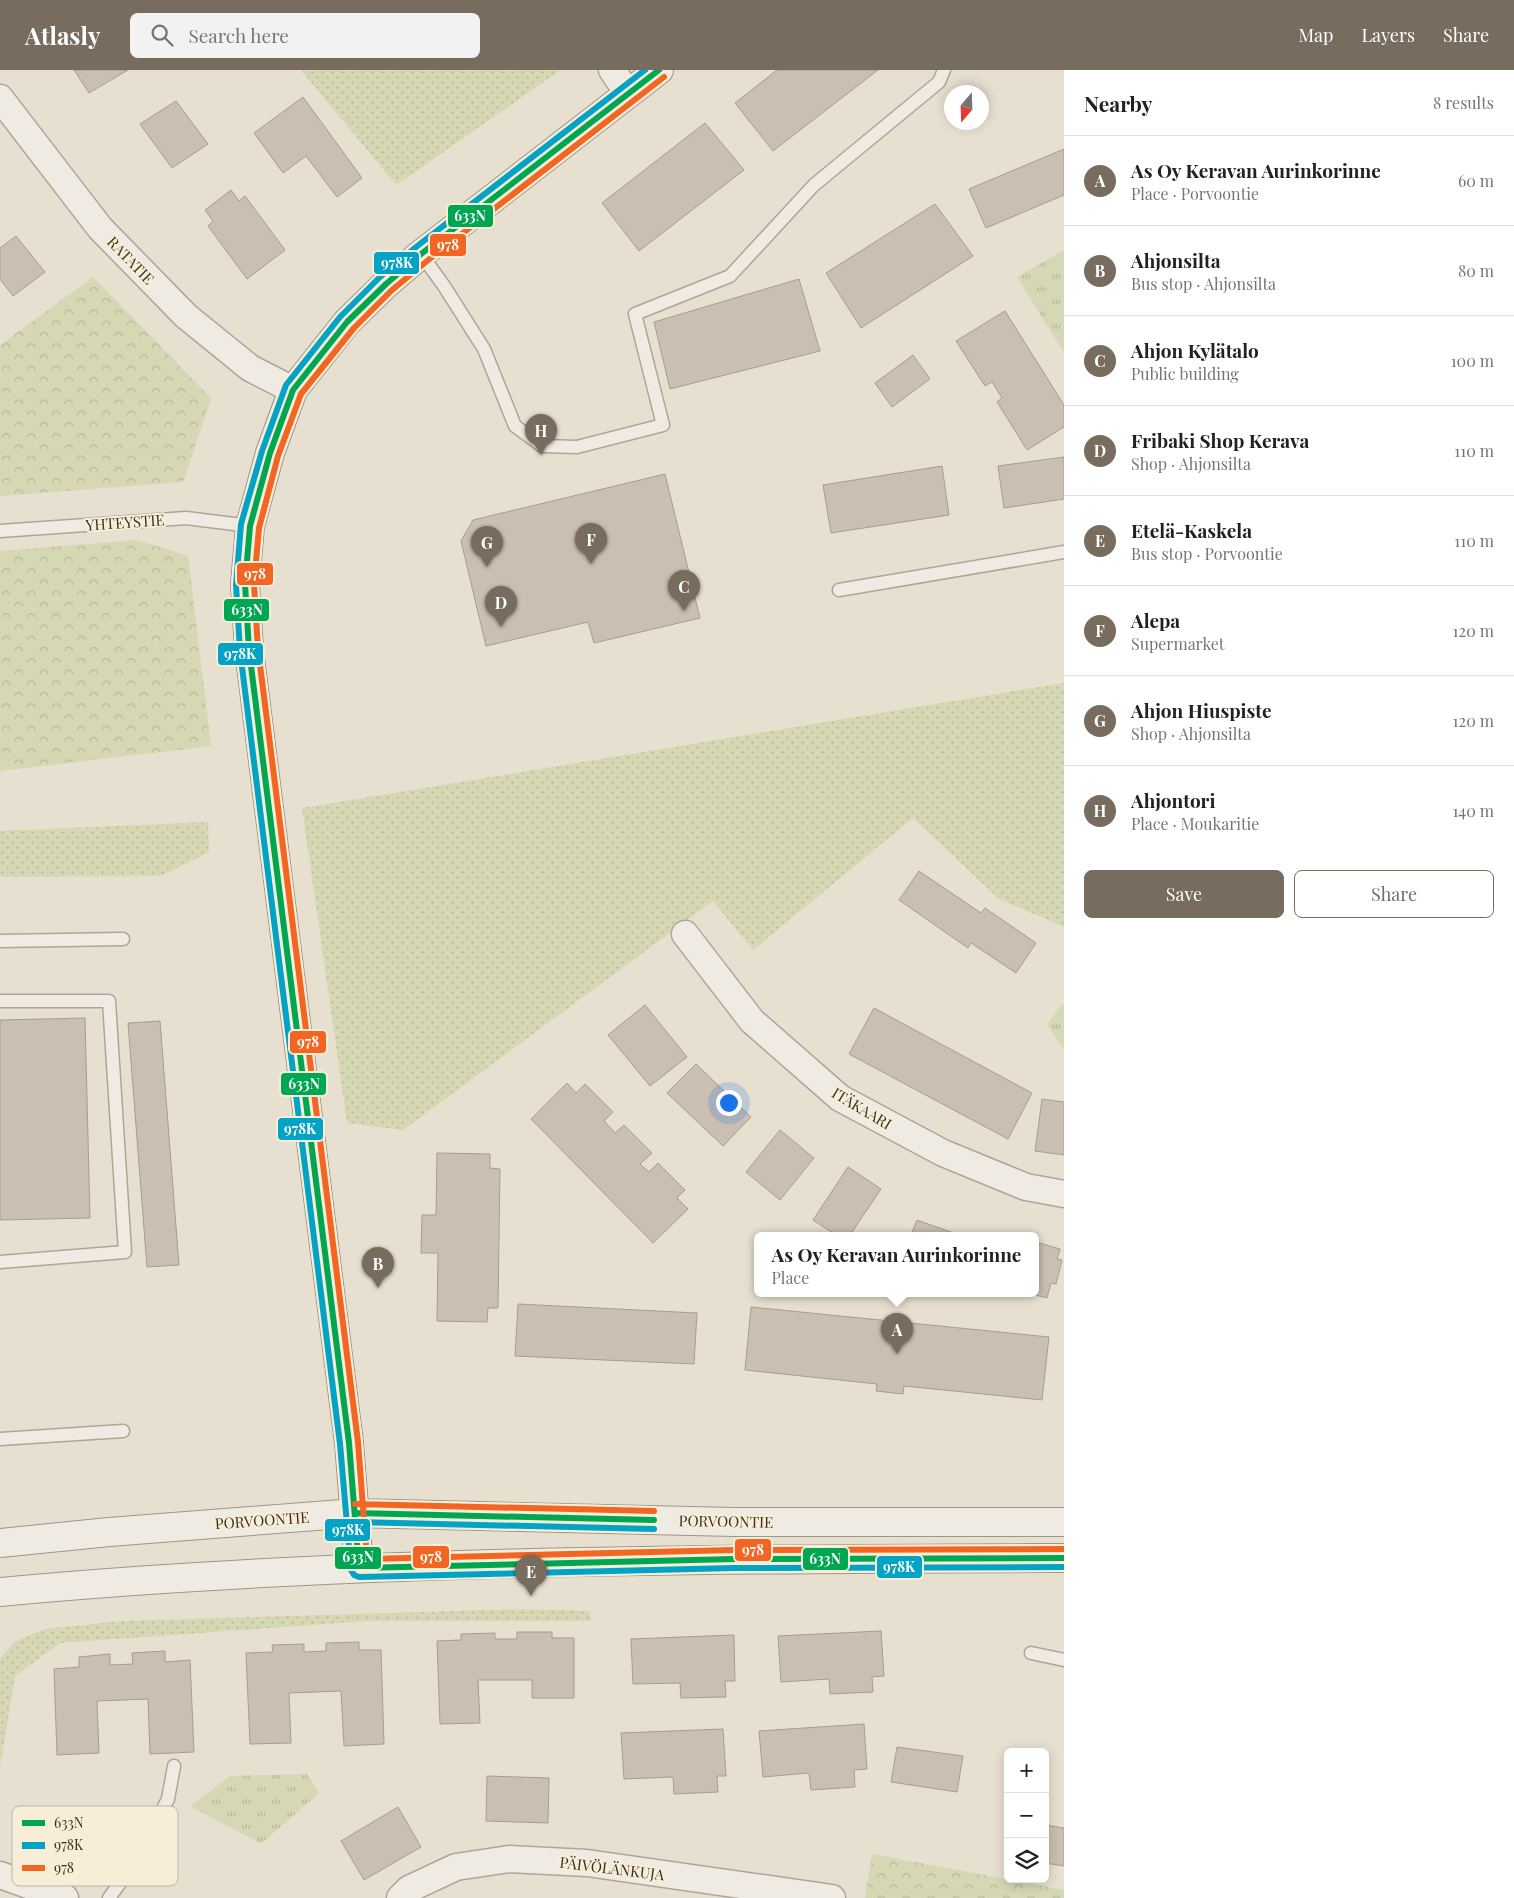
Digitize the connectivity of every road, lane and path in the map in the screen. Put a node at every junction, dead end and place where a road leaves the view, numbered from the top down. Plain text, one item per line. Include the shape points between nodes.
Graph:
1 (612, 70) edge
2 (659, 70) edge
3 (944, 70) edge
4 (628, 93) junction
5 (0, 98) edge
6 (421, 254) junction
7 (293, 390) junction
8 (250, 526) junction
9 (0, 531) edge
10 (1064, 552) edge
11 (839, 590) dead end
12 (685, 934) dead end
13 (123, 939) dead end
14 (0, 941) edge
15 (0, 1001) edge
16 (1064, 1194) edge
17 (0, 1262) edge
18 (123, 1430) dead end
19 (0, 1439) edge
20 (354, 1513) junction
21 (1064, 1522) edge
22 (0, 1543) edge
23 (1064, 1558) edge
24 (358, 1568) junction
25 (0, 1592) edge
26 (1031, 1653) dead end
27 (1064, 1660) edge
28 (174, 1766) dead end
29 (164, 1806) edge
30 (0, 1875) edge
31 (12, 1879) edge
32 (31, 1886) edge
33 (118, 1886) edge
34 (65, 1898) edge
35 (110, 1898) edge
36 (400, 1898) edge
37 (832, 1898) edge

1 - 4 street
2 - 4 street
3 - 6 lane via 939,82 814,186 730,276 635,314 663,425 578,447 542,446 515,426 484,349
4 - 6 street
5 - 7 street, RATATIE via 100,228 186,316 250,368
6 - 7 street via 347,322
7 - 8 street via 270,453
8 - 9 lane, YHTEYSTIE via 186,518
8 - 20 street via 245,584 249,650 348,1433
10 - 11 lane
12 - 16 street, ITÄKAARI via 752,1021 840,1098 942,1153 1026,1187
13 - 14 lane
15 - 17 lane via 108,1000 125,1252
18 - 19 lane
20 - 21 street, PORVOONTIE via 734,1522
20 - 22 street, PORVOONTIE
20 - 24 street
23 - 24 street via 734,1559
24 - 25 street
26 - 27 lane
28 - 29 lane
30 - 31 street
32 - 34 street
33 - 35 lane
36 - 37 street, PÄIVÖLÄNKUJA via 409,1889 456,1867 509,1859 587,1863

